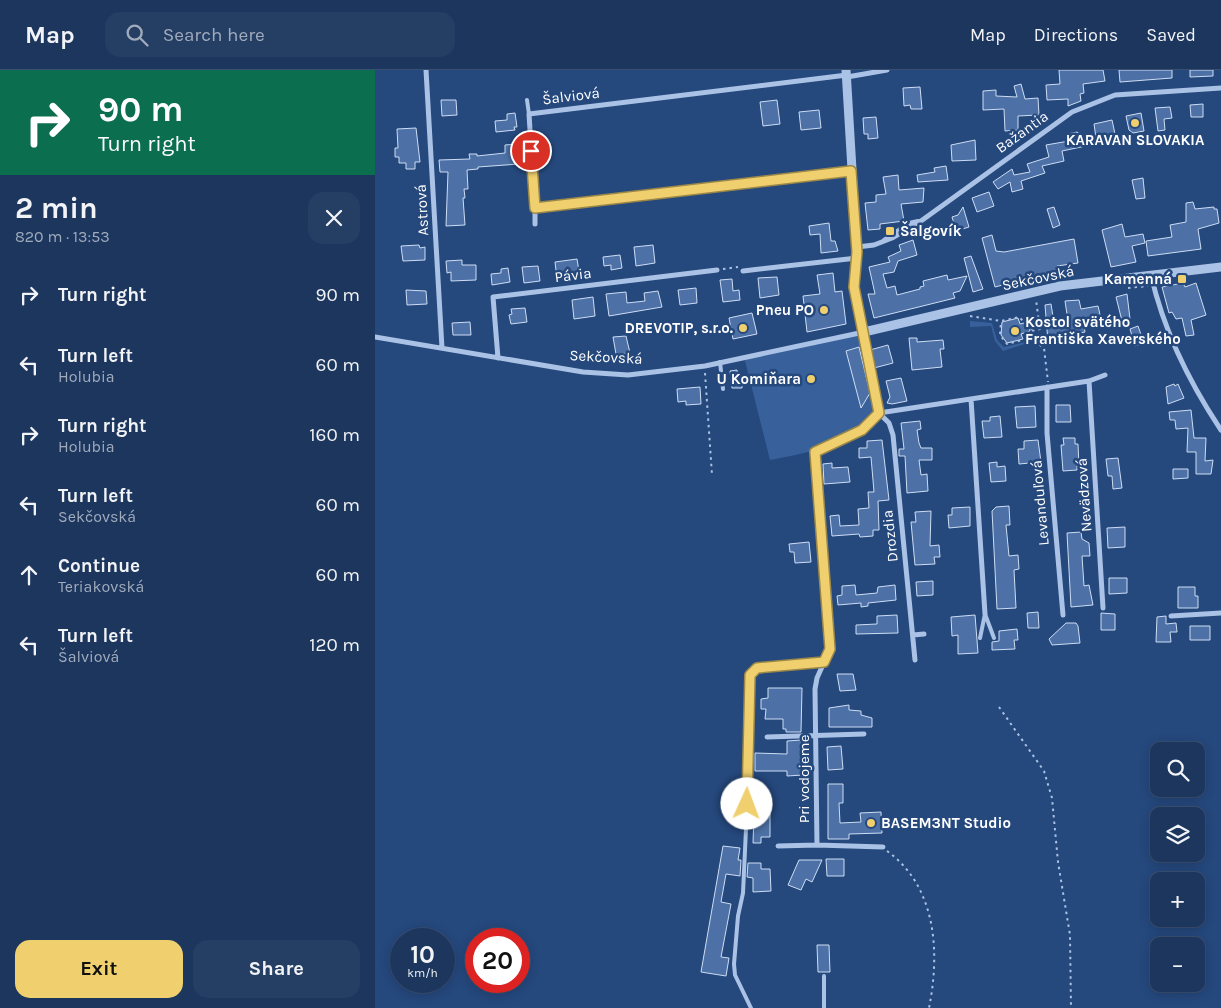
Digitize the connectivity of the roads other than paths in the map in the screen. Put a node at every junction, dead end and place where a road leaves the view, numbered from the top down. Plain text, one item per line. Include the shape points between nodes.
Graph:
1 (426, 70) edge
2 (887, 70) edge
3 (847, 74) edge
4 (1221, 88) edge
5 (527, 100) dead end
6 (529, 114) junction
7 (851, 171) junction
8 (535, 208) junction
9 (535, 224) dead end
10 (857, 247) junction
11 (857, 258) junction
12 (1221, 267) edge
13 (717, 270) dead end
14 (743, 271) dead end
15 (1151, 275) junction
16 (864, 332) junction
17 (375, 337) edge
18 (442, 348) junction
19 (498, 358) junction
20 (720, 362) junction
21 (1105, 375) dead end
22 (1089, 381) junction
23 (1048, 387) junction
24 (723, 389) dead end
25 (971, 399) junction
26 (879, 413) junction
27 (1221, 430) edge
28 (1103, 608) dead end
29 (985, 614) junction
30 (1221, 614) edge
31 (1063, 615) dead end
32 (1171, 616) dead end
33 (923, 634) dead end
34 (913, 635) junction
35 (980, 638) dead end
36 (994, 638) dead end
37 (915, 660) dead end
38 (824, 662) junction
39 (864, 734) dead end
40 (816, 736) junction
41 (767, 737) dead end
42 (817, 844) junction
43 (778, 846) dead end
44 (883, 848) road end
45 (824, 976) dead end
46 (751, 1008) edge
47 (824, 1008) edge

1 - 18 street, Astrová
2 - 3 street, Šalviová
3 - 6 street, Šalviová
3 - 7 street
4 - 10 street, Bažantia via 1115,95 1072,112 921,221 882,242
5 - 6 lane
6 - 8 street, Šalviová
7 - 8 street
7 - 10 street
8 - 9 street, Šalviová
10 - 11 street
11 - 14 street
11 - 16 street via 854,287
12 - 15 street, Sekčovská
13 - 19 street, Pávia via 493,297
15 - 16 street, Sekčovská via 1060,286
15 - 27 street via 1169,335 1194,386
16 - 20 street, Sekčovská
16 - 26 street
17 - 18 street, Sekčovská
18 - 19 street, Sekčovská
19 - 20 street, Sekčovská via 612,375 645,374
20 - 24 lane
21 - 22 street
22 - 23 street
22 - 28 street, Nevädzová
23 - 25 street
23 - 31 street, Levanduľová via 1047,433
25 - 26 street
25 - 29 street
26 - 34 street, Drozdia via 889,423 893,435
26 - 38 street, Pri vodojeme via 862,430 815,452 830,649
29 - 35 lane
29 - 36 lane
30 - 32 street
33 - 34 street
34 - 37 street, Drozdia
38 - 40 street, Pri vodojeme via 815,689
38 - 46 lane via 757,668 750,675 743,893 733,964
39 - 40 street
40 - 41 street
40 - 42 street, Pri vodojeme
42 - 43 street
42 - 44 street, Pri vodojeme
45 - 47 lane

